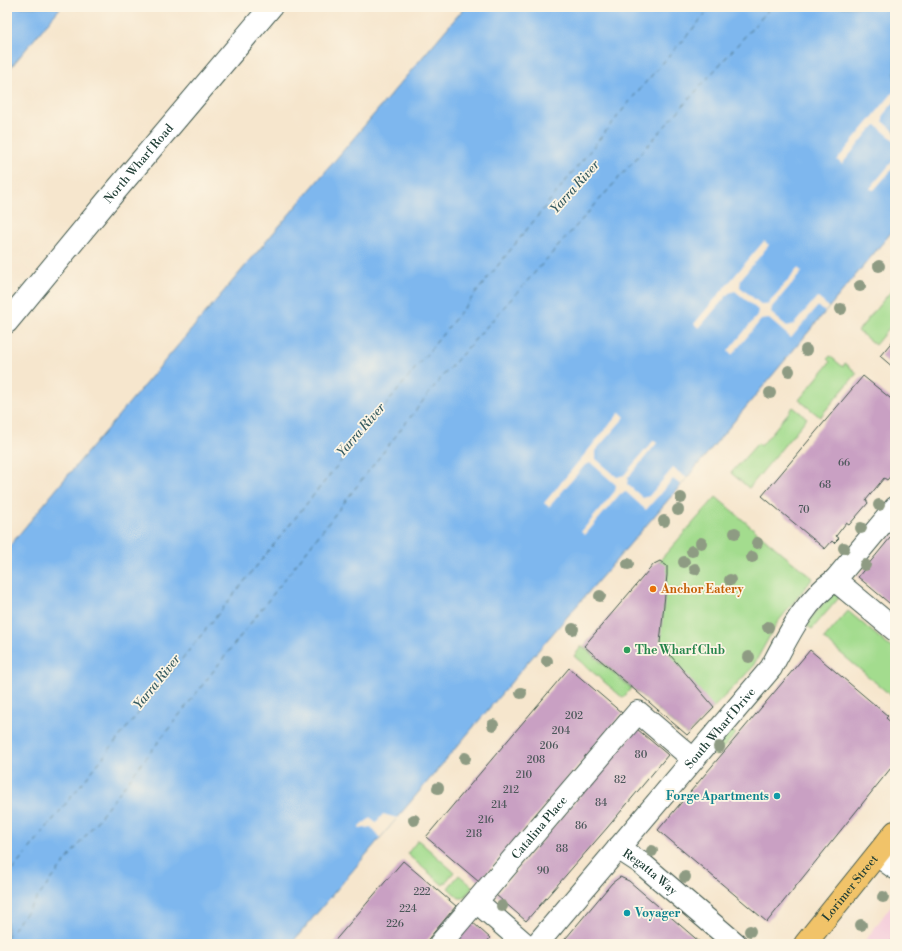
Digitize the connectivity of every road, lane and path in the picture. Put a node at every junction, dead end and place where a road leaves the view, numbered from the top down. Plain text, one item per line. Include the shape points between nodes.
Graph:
1 (271, 7) edge
2 (7, 322) edge
3 (895, 508) edge
4 (835, 580) junction
5 (895, 630) edge
6 (693, 759) junction
7 (895, 832) edge
8 (618, 848) junction
9 (877, 855) junction
10 (895, 868) edge
11 (477, 902) junction
12 (440, 944) edge
13 (525, 944) edge
14 (537, 944) edge
15 (736, 944) edge
16 (805, 944) edge

1 - 2 street, North Wharf Road
3 - 4 street, South Wharf Drive
4 - 5 street
4 - 6 street, South Wharf Drive via 814,599 794,626 771,668
6 - 8 street, South Wharf Drive
6 - 11 street, Catalina Place via 638,712
7 - 9 main road, Lorimer Street
8 - 14 street, South Wharf Drive
8 - 15 street, Regatta Way via 641,863
9 - 10 street
9 - 16 main road, Lorimer Street
11 - 12 street, Catalina Place
11 - 13 street

